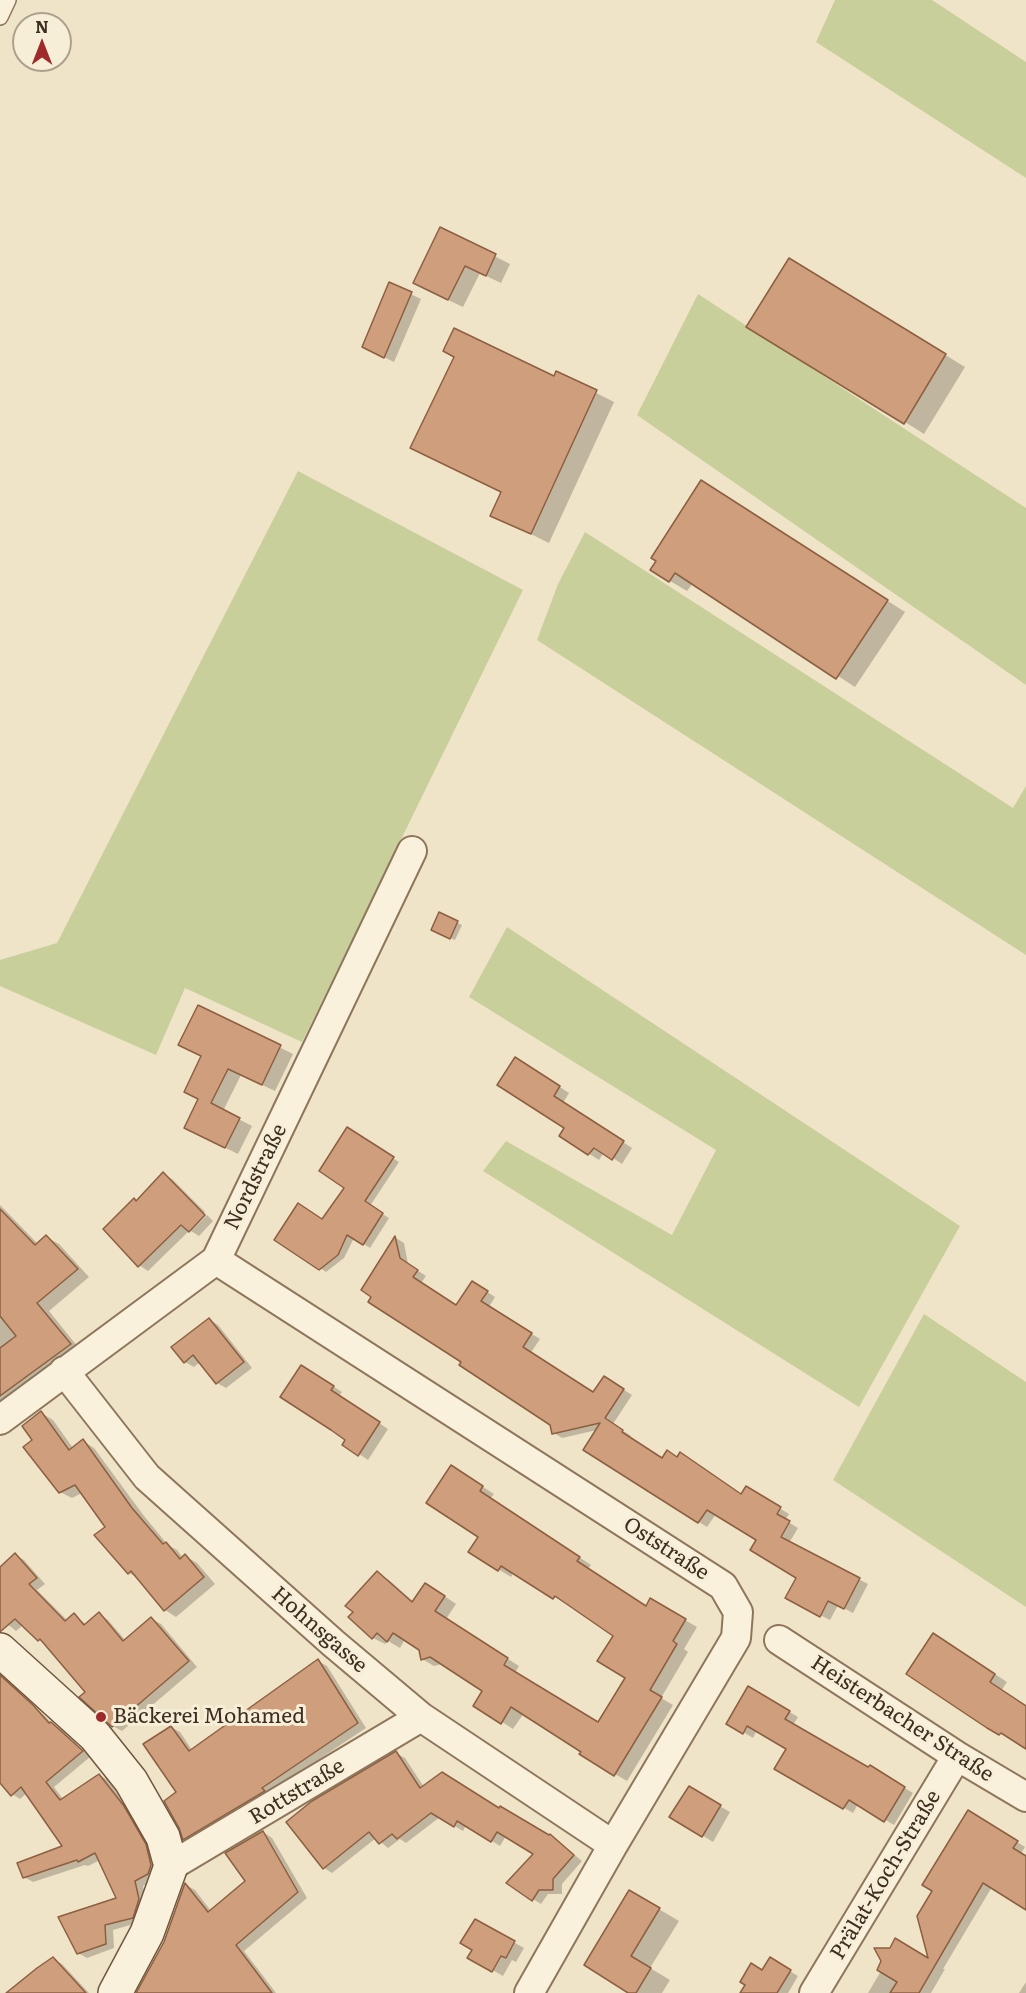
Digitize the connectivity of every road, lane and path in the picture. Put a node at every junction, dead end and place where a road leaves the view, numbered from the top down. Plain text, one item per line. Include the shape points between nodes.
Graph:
1 (8, 0) edge
2 (0, 17) edge
3 (412, 852) dead end
4 (216, 1260) junction
5 (64, 1371) junction
6 (0, 1420) edge
7 (779, 1640) dead end
8 (0, 1650) edge
9 (421, 1718) junction
10 (957, 1756) junction
11 (1026, 1797) edge
12 (613, 1845) junction
13 (171, 1866) junction
14 (115, 1993) edge
15 (529, 1993) edge
16 (814, 1993) edge

1 - 2 lane
3 - 4 street, Nordstraße
4 - 5 street, Nordstraße
4 - 12 street, Oststraße via 723,1586 738,1612 736,1638
5 - 6 street, Nordstraße
5 - 9 street, Hohnsgasse via 147,1477
7 - 10 street, Heisterbacher Straße
8 - 13 main road via 95,1736 131,1781 163,1837
9 - 12 street, Hohnsgasse
9 - 13 street, Rottstraße
10 - 11 street, Heisterbacher Straße
10 - 16 street, Prälat-Koch-Straße
12 - 15 street, Oststraße
13 - 14 main road via 147,1933

